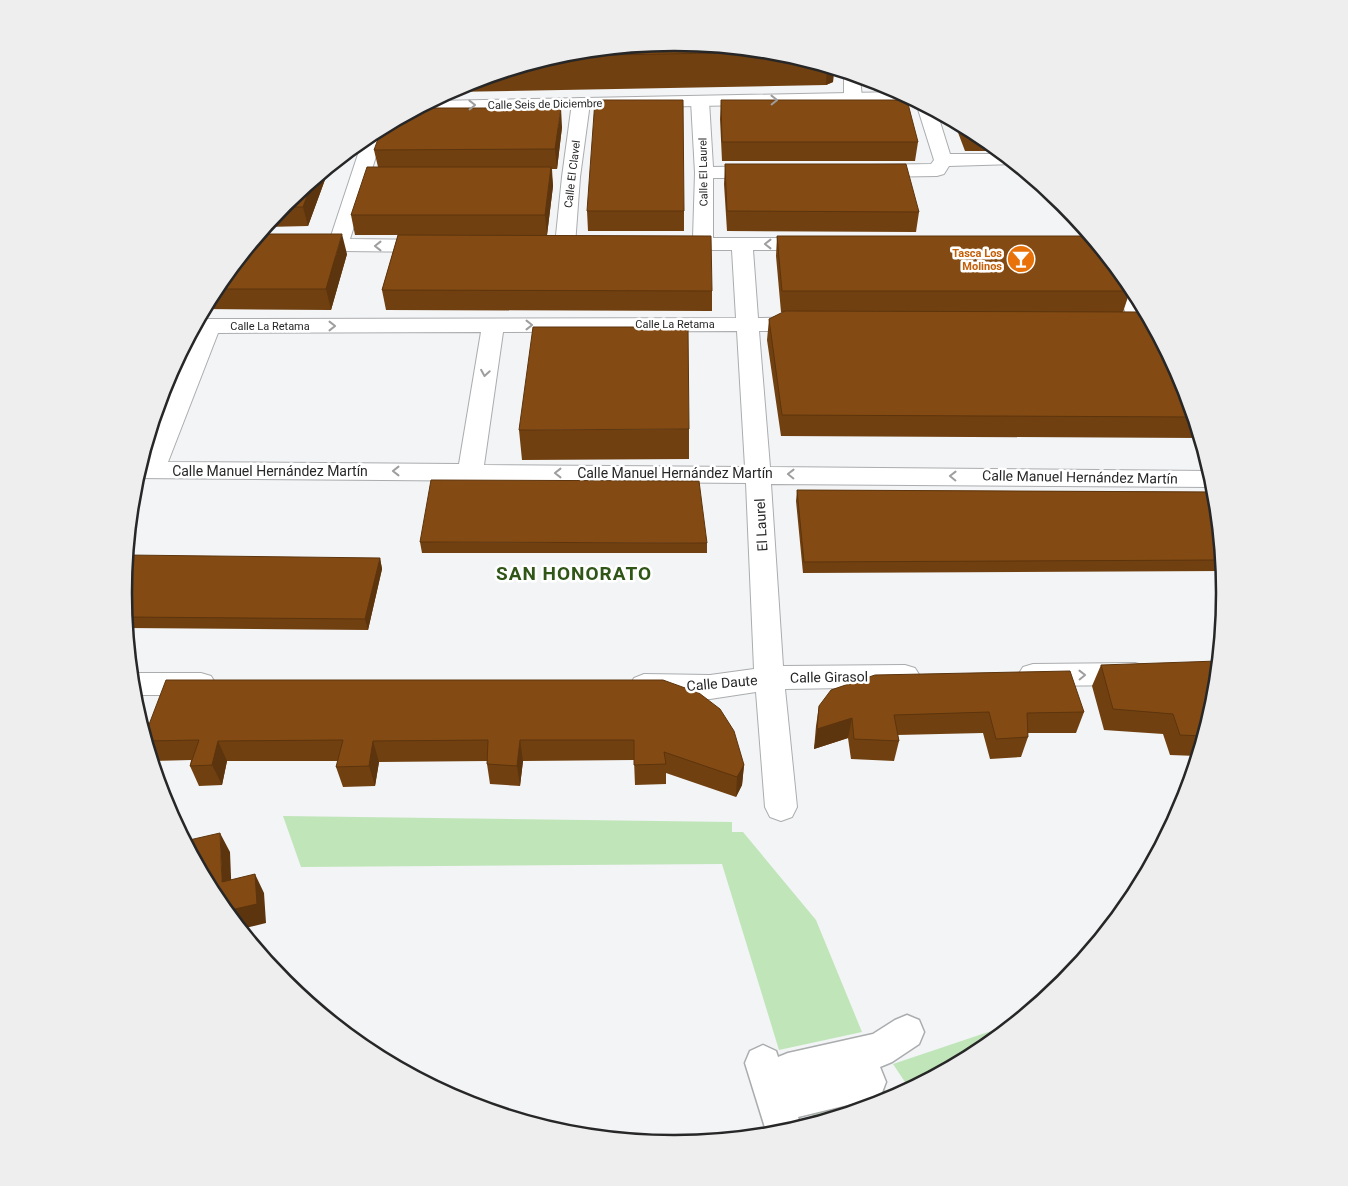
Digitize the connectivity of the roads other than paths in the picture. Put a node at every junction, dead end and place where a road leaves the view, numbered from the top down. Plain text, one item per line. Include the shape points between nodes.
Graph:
1 (852, 81) edge
2 (893, 97) edge
3 (853, 98) junction
4 (700, 101) junction
5 (581, 103) junction
6 (437, 106) edge
7 (929, 115) edge
8 (371, 144) edge
9 (943, 160) junction
10 (1000, 160) edge
11 (851, 171) edge
12 (782, 172) edge
13 (704, 173) junction
14 (703, 243) junction
15 (654, 244) edge
16 (742, 244) junction
17 (831, 244) edge
18 (259, 245) edge
19 (338, 245) junction
20 (565, 245) edge
21 (450, 246) edge
22 (1131, 303) edge
23 (747, 324) junction
24 (493, 325) junction
25 (825, 325) edge
26 (203, 326) edge
27 (1140, 328) edge
28 (150, 458) edge
29 (147, 470) edge
30 (470, 472) junction
31 (758, 474) junction
32 (1203, 479) edge
33 (1157, 674) edge
34 (929, 676) edge
35 (1009, 676) edge
36 (771, 678) junction
37 (140, 684) edge
38 (224, 684) edge
39 (621, 686) edge
40 (781, 807) dead end
41 (907, 1032) dead end
42 (763, 1063) dead end
43 (780, 1118) edge

1 - 3 street
2 - 3 street, Calle Seis de Diciembre
4 -> 3 street, Calle Seis de Diciembre
4 - 5 street, Calle Seis de Diciembre
4 - 13 street, Calle El Laurel
6 -> 5 street, Calle Seis de Diciembre
5 - 20 street, Calle El Clavel
7 - 9 street
8 - 19 street
9 - 10 street
9 - 11 street via 937,170
12 - 13 street
13 - 14 street, Calle El Laurel
14 - 15 street
14 - 16 street
17 -> 16 street
16 - 23 street, El Laurel
18 - 19 street
21 -> 19 street
22 - 27 street
24 -> 23 street, Calle La Retama
23 - 25 street, Calle La Retama
23 - 31 street, El Laurel
26 -> 24 street, Calle La Retama
24 -> 30 street
26 - 28 street
30 -> 29 street, Calle Manuel Hernández Martín
31 -> 30 street, Calle Manuel Hernández Martín
32 -> 31 street, Calle Manuel Hernández Martín
31 - 36 street, El Laurel via 765,632
35 -> 33 street
34 - 36 street, Calle Girasol
36 - 39 street, Calle Daute via 710,687
36 - 40 street, El Laurel
37 - 38 street
41 - 43 street via 880,1050 788,1071 792,1084 864,1068 868,1082
42 - 43 street

